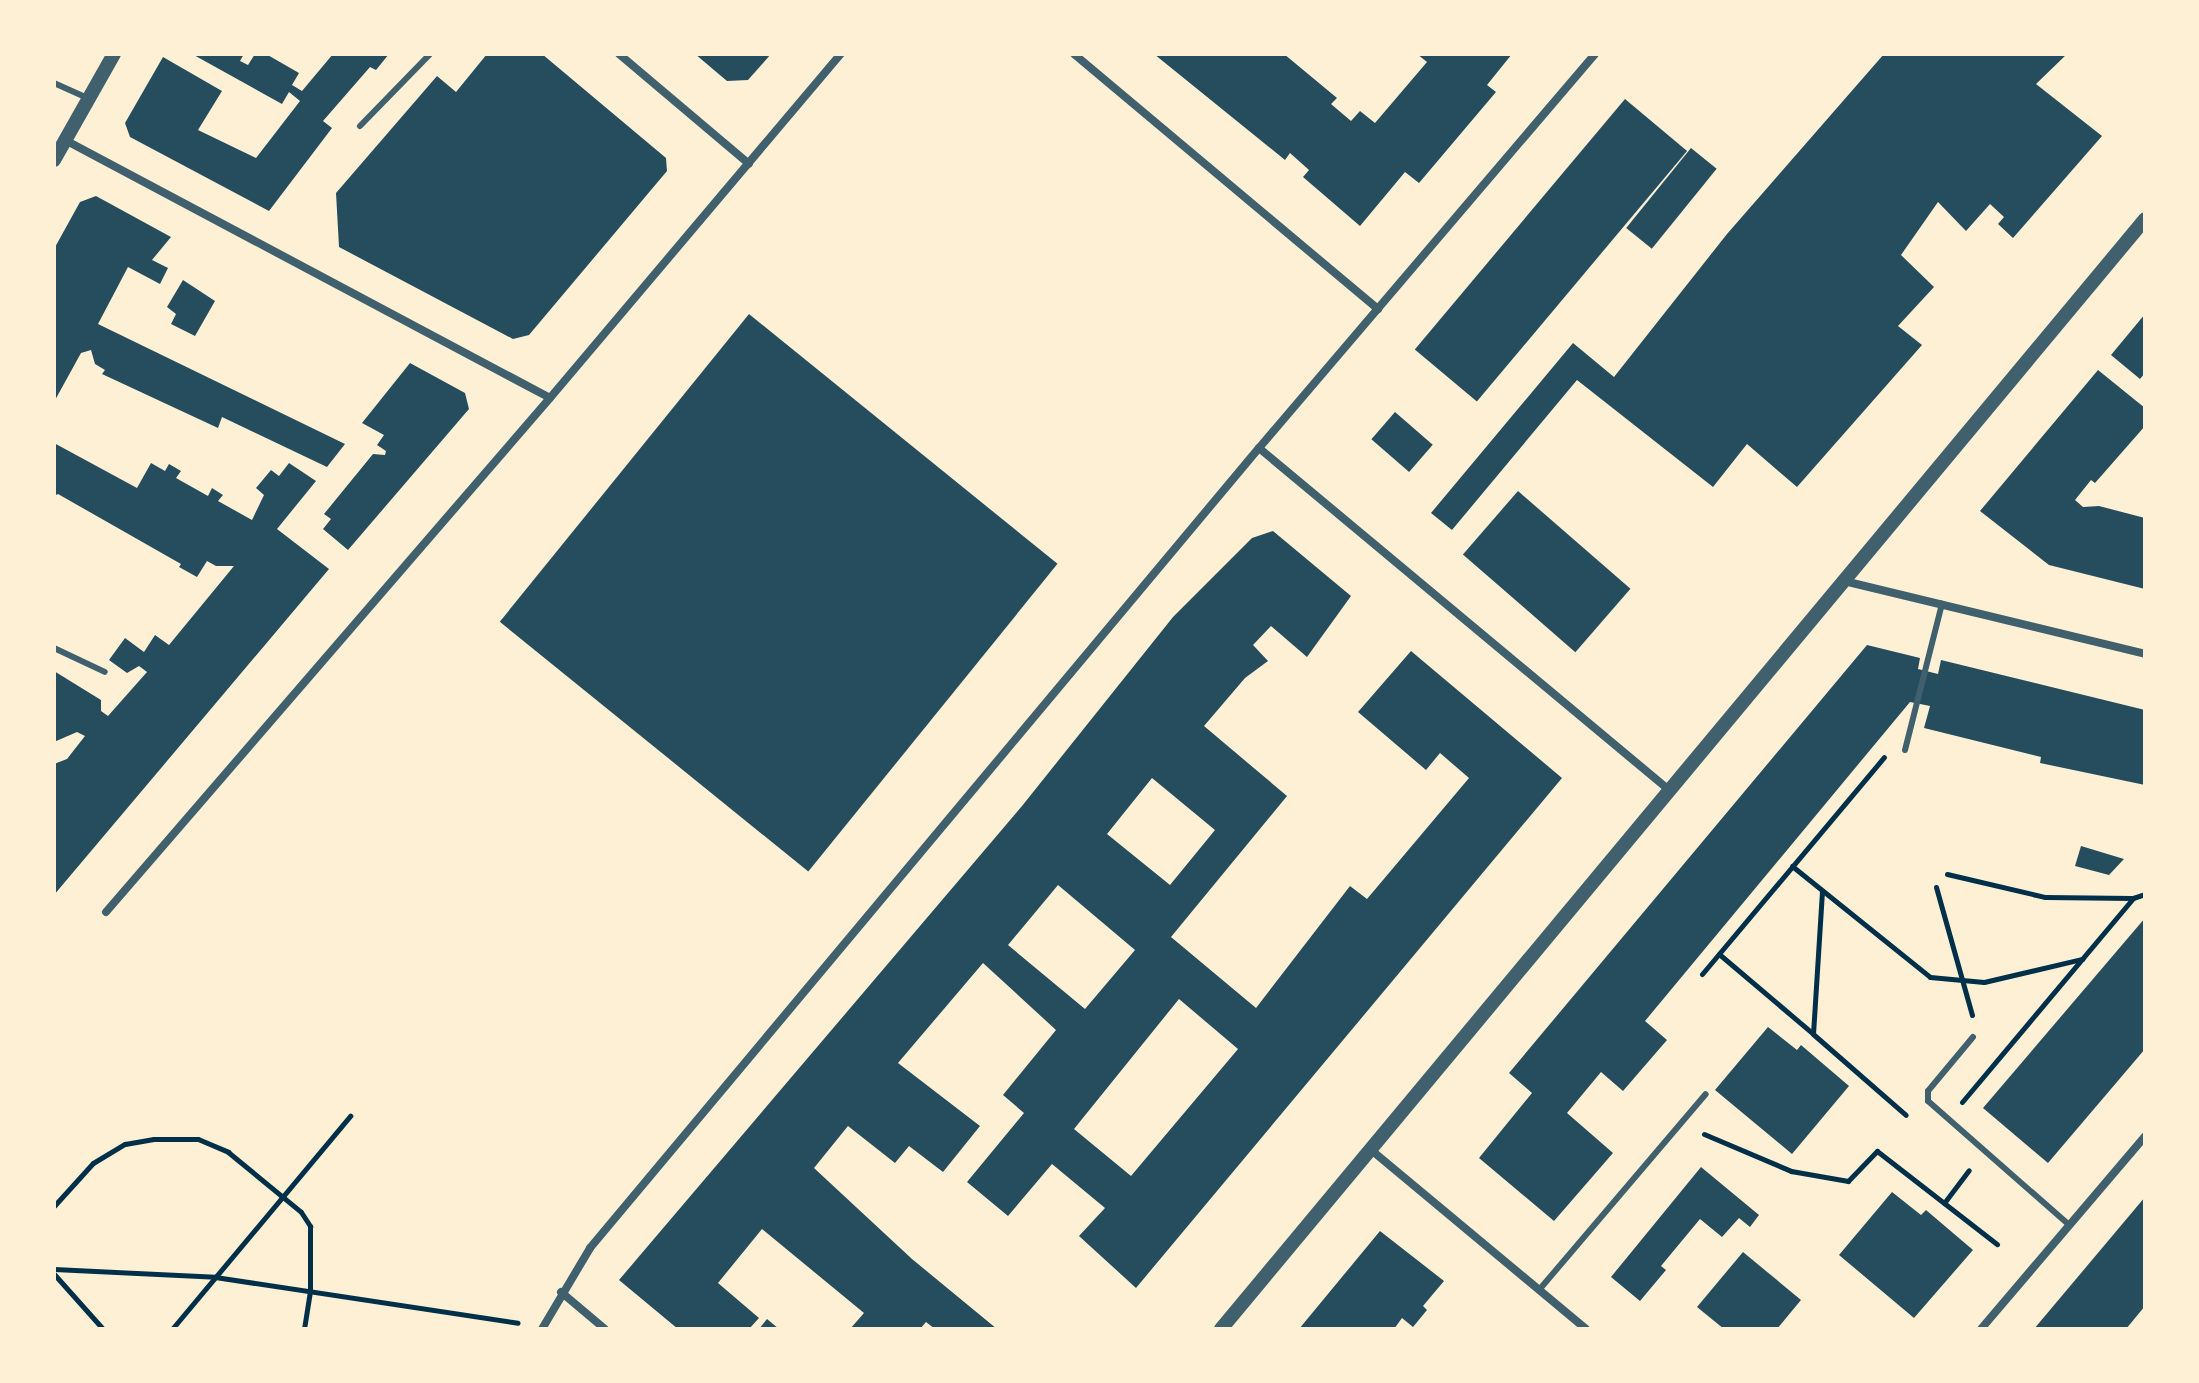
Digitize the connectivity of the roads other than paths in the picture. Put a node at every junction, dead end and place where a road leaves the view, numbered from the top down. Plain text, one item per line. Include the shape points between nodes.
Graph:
1 (114, 54) edge
2 (430, 54) edge
3 (619, 54) edge
4 (841, 54) edge
5 (1074, 54) edge
6 (1595, 54) edge
7 (54, 83) edge
8 (89, 99) junction
9 (360, 126) dead end
10 (65, 140) junction
11 (54, 160) edge
12 (749, 164) junction
13 (2145, 219) edge
14 (1378, 309) junction
15 (550, 398) junction
16 (1259, 448) junction
17 (1844, 581) junction
18 (1942, 604) junction
19 (54, 648) edge
20 (2145, 654) edge
21 (105, 672) dead end
22 (1905, 750) dead end
23 (1669, 790) junction
24 (106, 912) dead end
25 (1973, 1037) dead end
26 (1706, 1094) dead end
27 (2145, 1136) edge
28 (1370, 1149) junction
29 (2069, 1225) junction
30 (1539, 1290) junction
31 (561, 1292) junction
32 (542, 1328) edge
33 (605, 1329) edge
34 (1221, 1329) edge
35 (1586, 1329) edge
36 (1981, 1329) edge

1 - 8 street
2 - 9 lane
3 - 12 street
4 - 12 street
5 - 14 street
6 - 14 street
7 - 8 lane
8 - 10 street
10 - 11 street
10 - 15 street
12 - 15 street
13 - 17 street
14 - 16 street
15 - 24 street
16 - 23 street
16 - 31 street via 590,1248
17 - 18 street
17 - 23 street
18 - 20 street
18 - 22 lane
19 - 21 lane
23 - 28 street
25 - 29 lane via 1928,1091 1928,1101
26 - 30 lane
27 - 29 street
28 - 30 street
28 - 34 street
29 - 36 street
30 - 35 street
31 - 32 street
31 - 33 street

